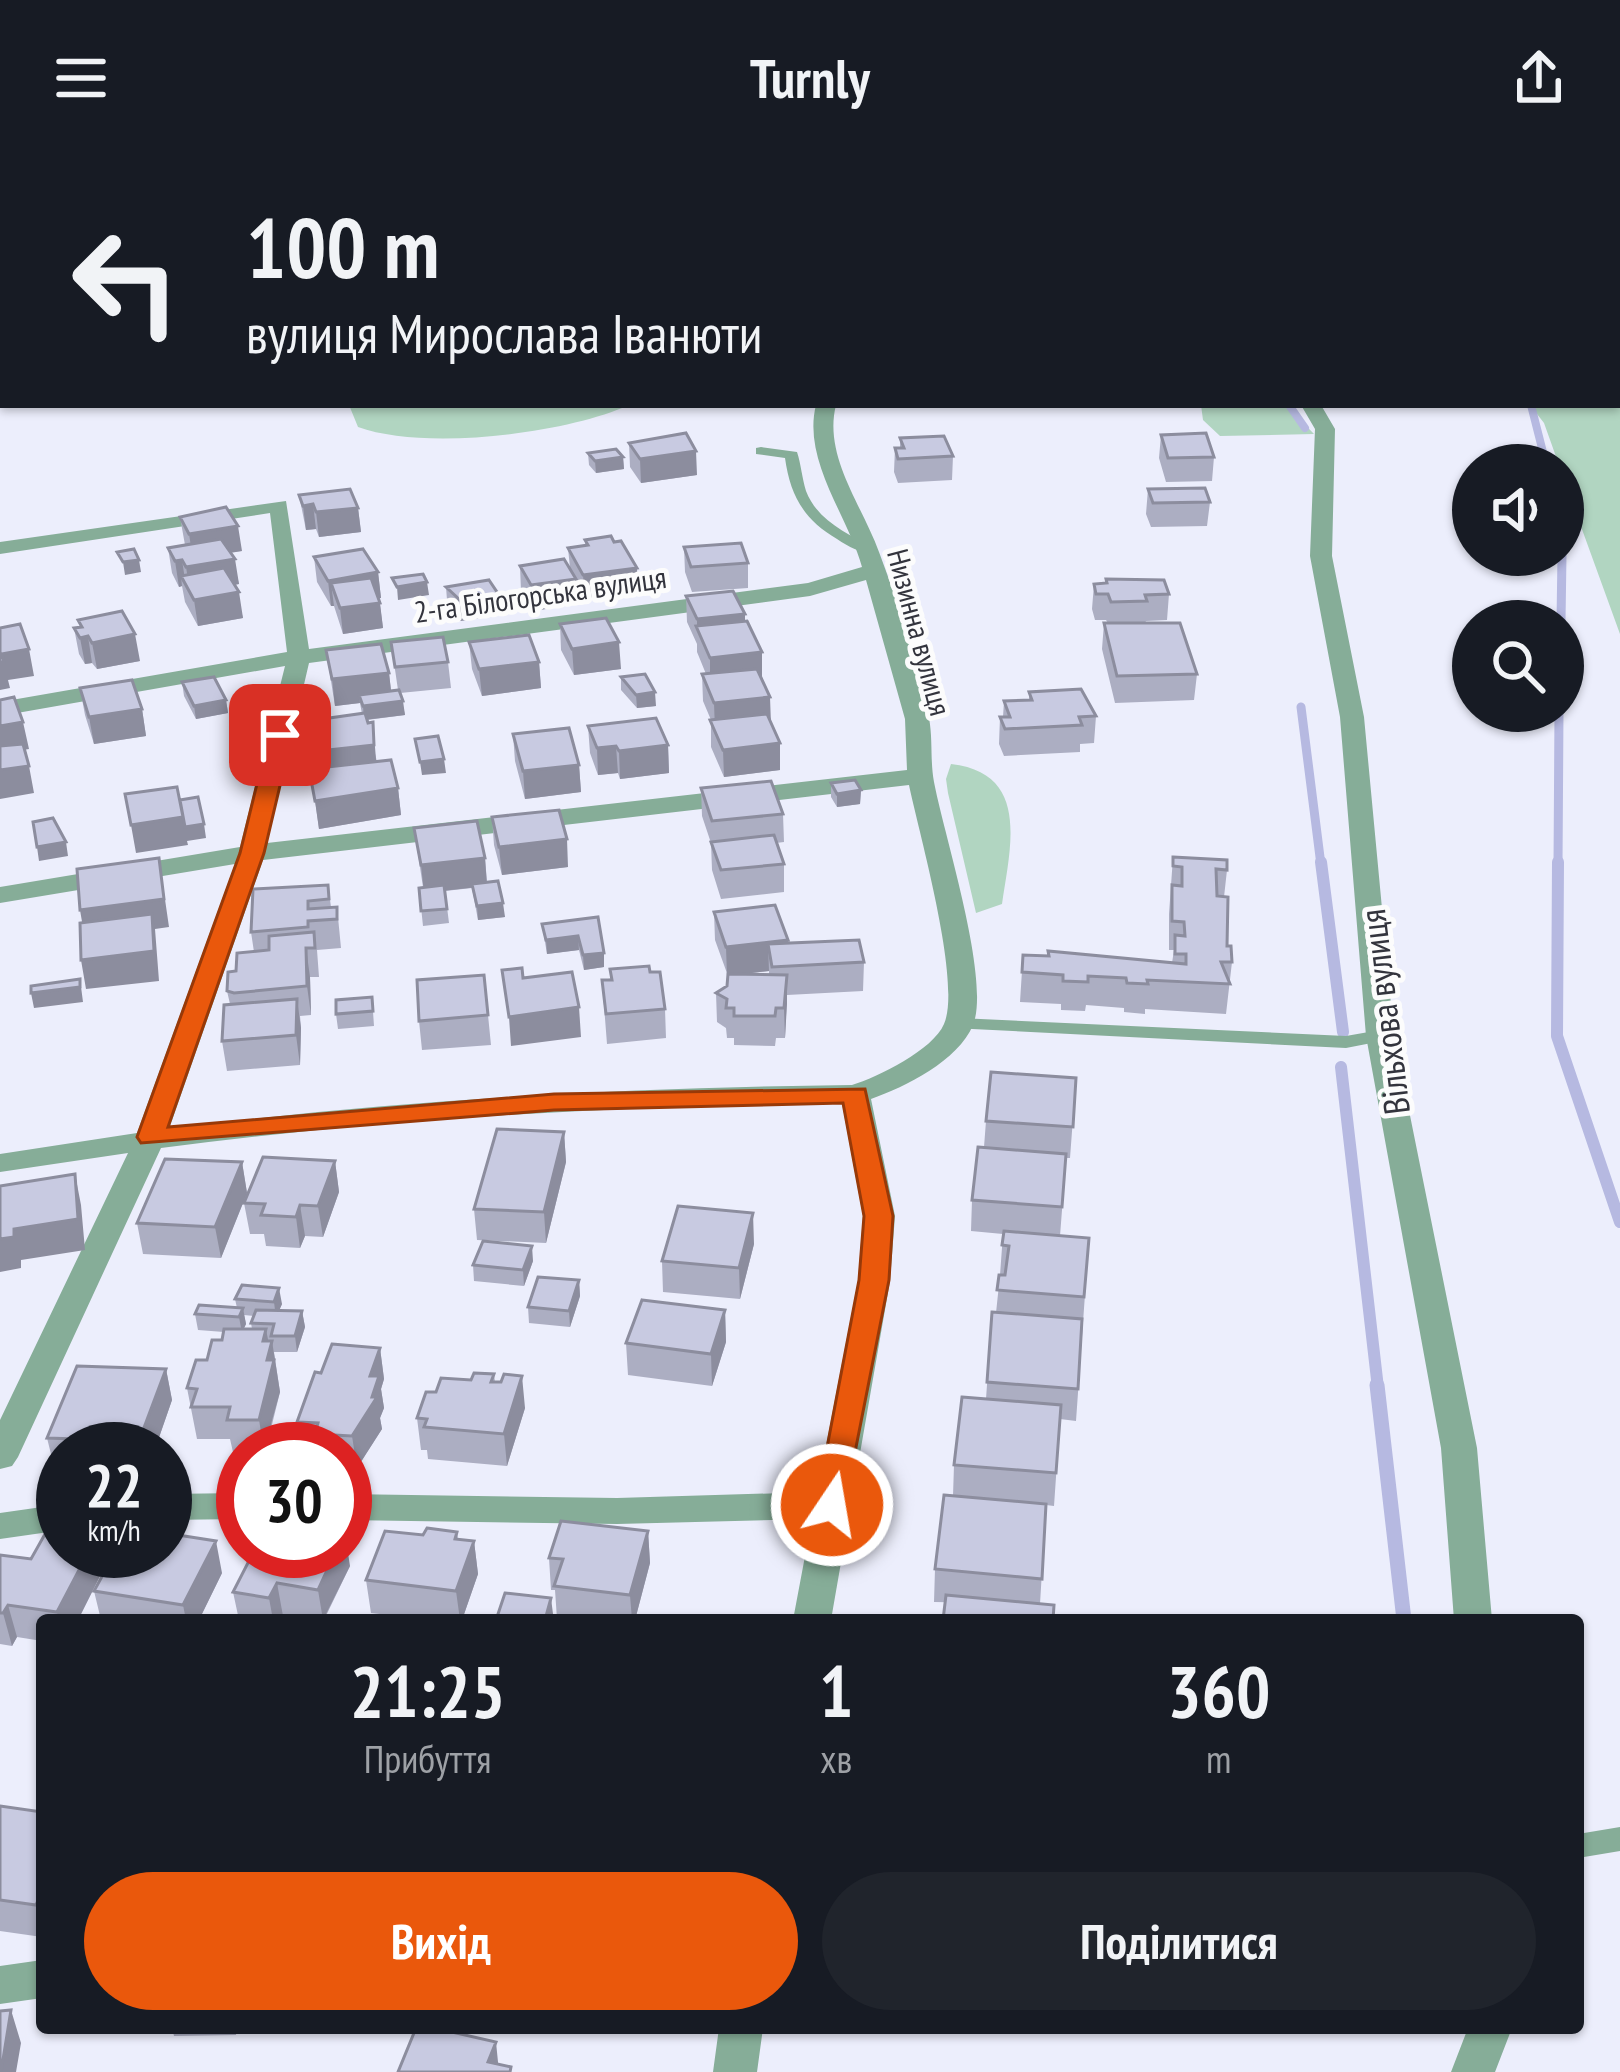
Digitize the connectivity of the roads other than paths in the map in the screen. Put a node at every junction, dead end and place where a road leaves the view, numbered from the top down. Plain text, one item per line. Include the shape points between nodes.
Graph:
1 (825, 408) edge
2 (1312, 408) edge
3 (761, 451) dead end
4 (0, 548) edge
5 (871, 560) junction
6 (299, 657) junction
7 (0, 709) edge
8 (920, 776) junction
9 (252, 853) junction
10 (0, 895) edge
11 (959, 1024) junction
12 (1379, 1036) junction
13 (855, 1094) junction
14 (151, 1137) junction
15 (0, 1162) edge
16 (0, 1457) edge
17 (832, 1505) junction
18 (372, 1507) edge
19 (36, 1520) edge
20 (0, 1526) edge
21 (813, 1614) edge
22 (1473, 1614) edge
23 (1620, 1839) edge
24 (1584, 1845) edge
25 (36, 1980) edge
26 (0, 1985) edge
27 (740, 2034) edge
28 (1488, 2034) edge
29 (735, 2072) edge
30 (1473, 2072) edge

1 - 5 street, Низинна вулиця via 832,470
2 - 12 street, Вільхова вулиця via 1325,428 1321,556 1352,717
3 - 5 lane via 792,454 797,492 814,517
4 - 6 street via 279,505
5 - 6 street, 2-га Білогорська вулиця via 810,589
5 - 8 street, Низинна вулиця via 917,719
6 - 7 street, 2-га Білогорська вулиця
6 - 9 street
8 - 9 street
8 - 11 street, Низинна вулиця via 963,978
9 - 10 street
9 - 14 street
11 - 12 lane via 1346,1042
11 - 13 street via 892,1082
12 - 22 street, Вільхова вулиця via 1459,1448
13 - 14 street via 554,1102
13 - 17 street via 879,1216
14 - 15 street
14 - 16 street
17 - 18 street
17 - 21 street
19 - 20 street
23 - 24 lane
25 - 26 street
27 - 29 street
28 - 30 street

